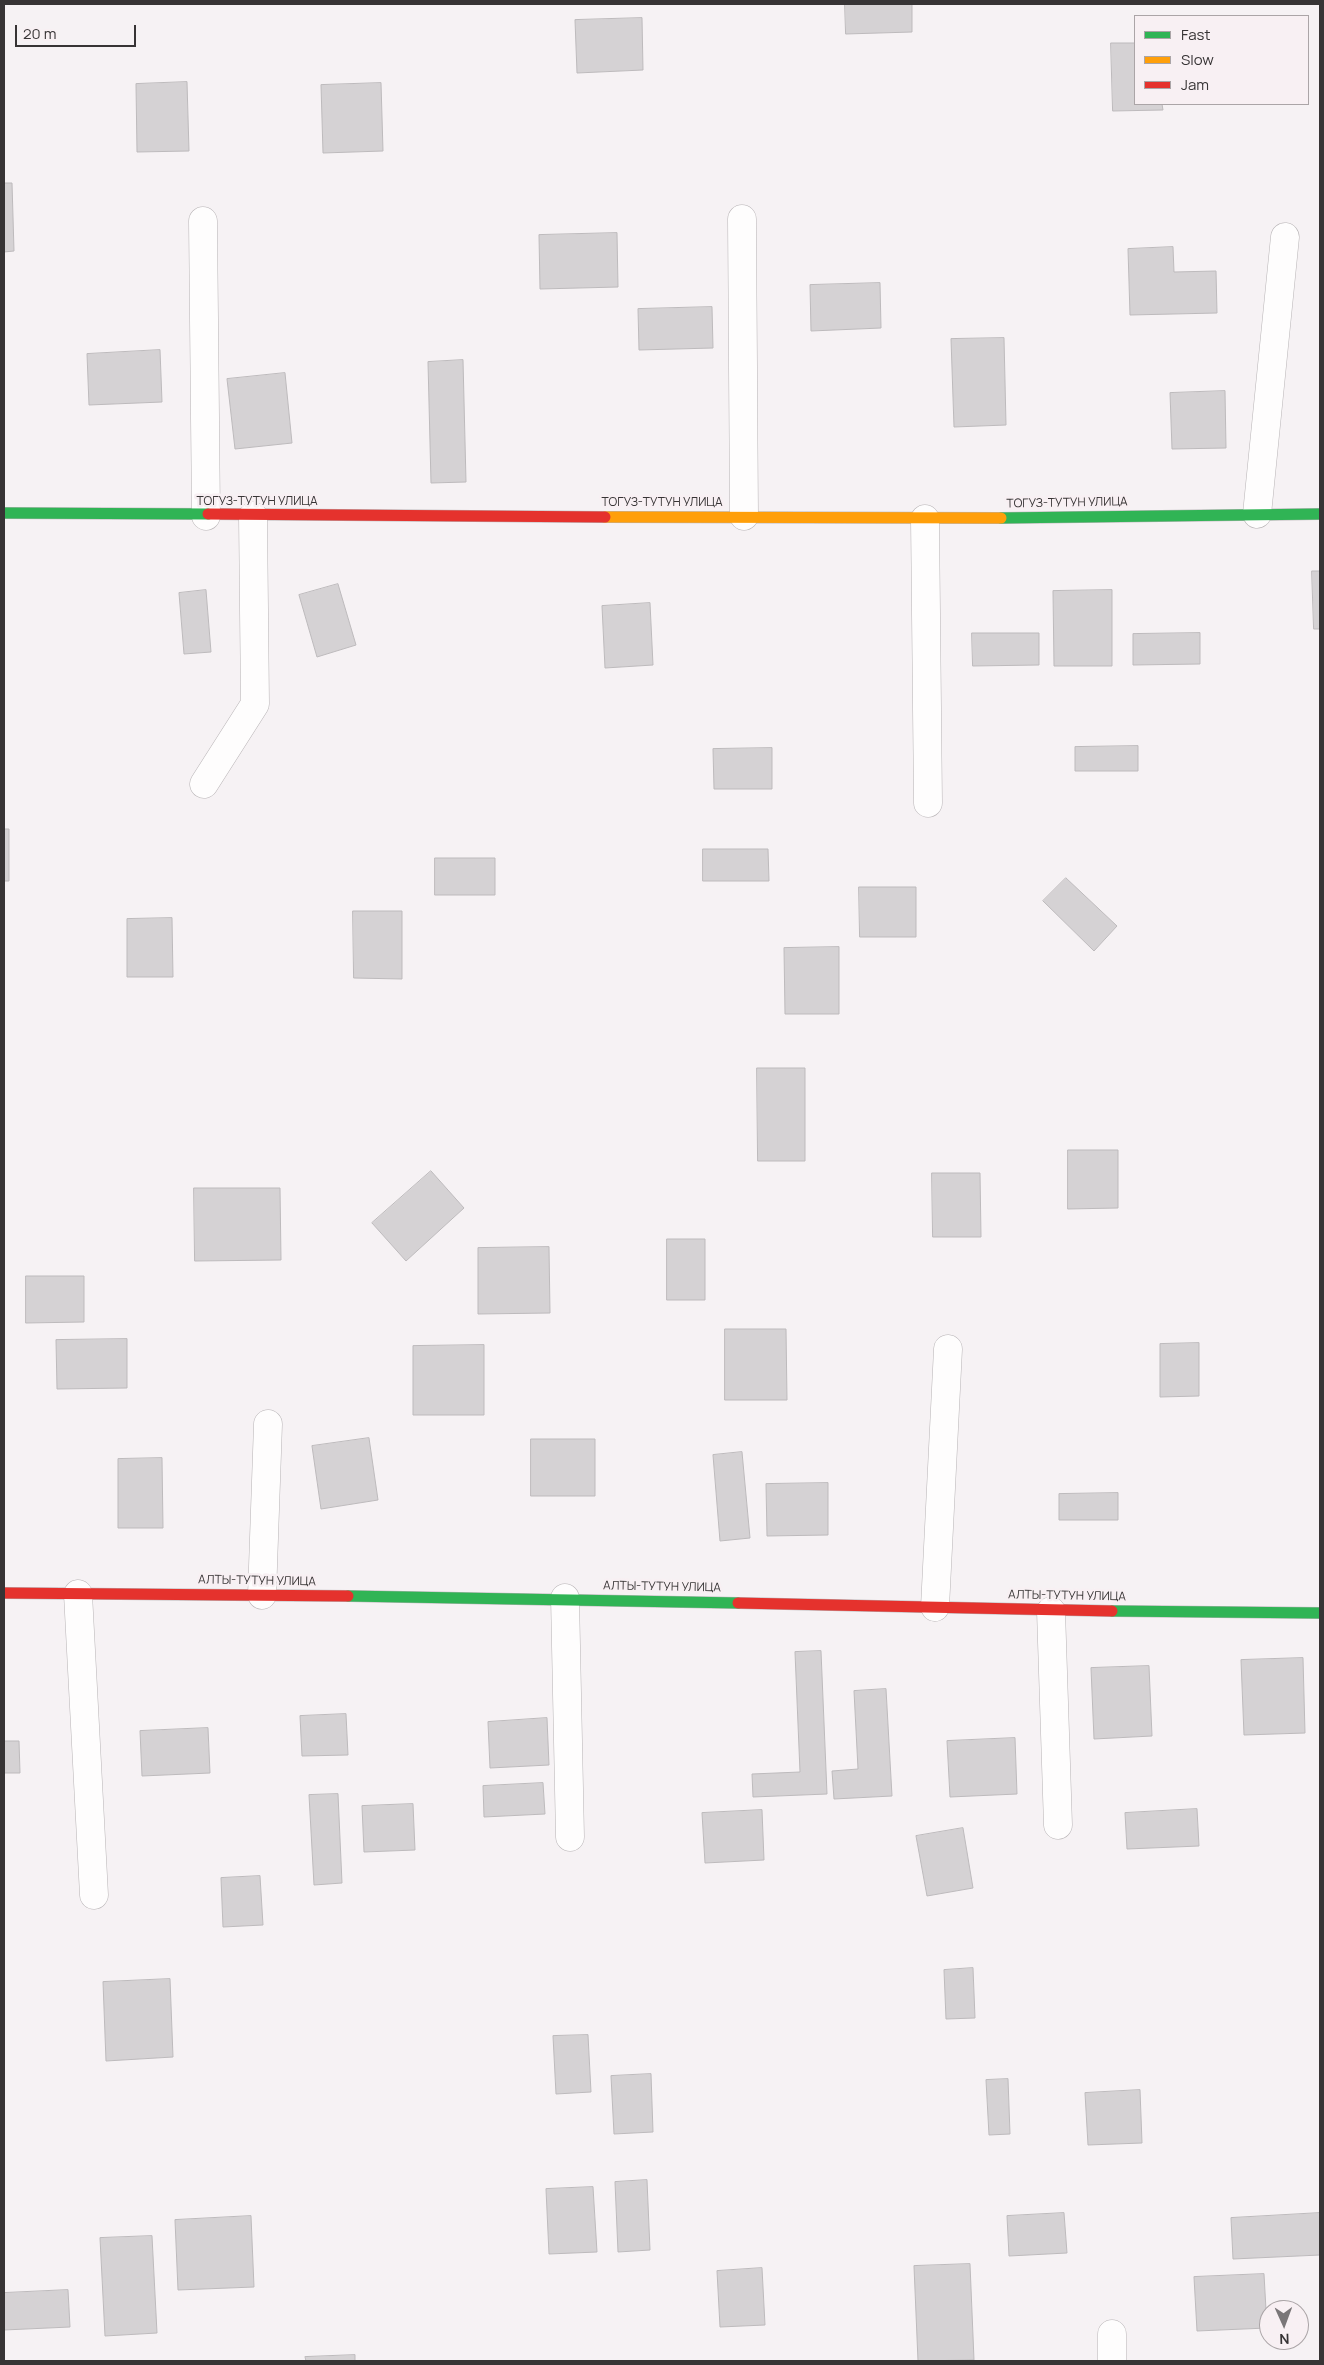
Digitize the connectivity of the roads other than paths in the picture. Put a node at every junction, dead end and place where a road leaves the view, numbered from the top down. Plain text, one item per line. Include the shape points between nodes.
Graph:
1 (742, 219) dead end
2 (203, 220) dead end
3 (1285, 237) dead end
4 (4, 513) edge
5 (1257, 514) junction
6 (1320, 514) edge
7 (206, 516) junction
8 (253, 516) junction
9 (744, 516) junction
10 (925, 519) junction
11 (204, 784) dead end
12 (928, 803) dead end
13 (948, 1349) dead end
14 (268, 1424) dead end
15 (4, 1593) edge
16 (78, 1594) junction
17 (262, 1595) junction
18 (565, 1598) junction
19 (935, 1607) junction
20 (1050, 1611) junction
21 (1320, 1613) edge
22 (1058, 1825) dead end
23 (570, 1838) dead end
24 (94, 1895) dead end
25 (1112, 2334) dead end
26 (1112, 2361) edge

1 - 9 street
2 - 7 street
3 - 5 street
4 - 7 street, ТОГУЗ-ТУТУН УЛИЦА
5 - 6 street, ТОГУЗ-ТУТУН УЛИЦА
5 - 10 street, ТОГУЗ-ТУТУН УЛИЦА
7 - 8 street, ТОГУЗ-ТУТУН УЛИЦА
8 - 9 street, ТОГУЗ-ТУТУН УЛИЦА
8 - 11 street via 255,704
9 - 10 street, ТОГУЗ-ТУТУН УЛИЦА
10 - 12 street
13 - 19 street
14 - 17 street
15 - 16 street, АЛТЫ-ТУТУН УЛИЦА
16 - 17 street, АЛТЫ-ТУТУН УЛИЦА
16 - 24 street
17 - 18 street, АЛТЫ-ТУТУН УЛИЦА
18 - 19 street, АЛТЫ-ТУТУН УЛИЦА
18 - 23 street
19 - 20 street, АЛТЫ-ТУТУН УЛИЦА
20 - 21 street, АЛТЫ-ТУТУН УЛИЦА
20 - 22 street
25 - 26 street

